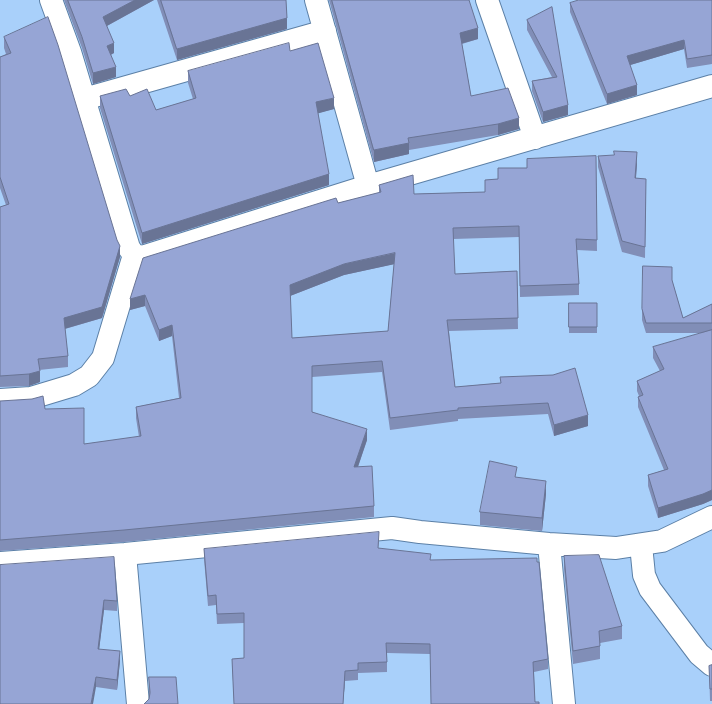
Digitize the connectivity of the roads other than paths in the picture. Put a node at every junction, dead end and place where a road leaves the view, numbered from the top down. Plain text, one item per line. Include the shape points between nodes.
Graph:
1 (51, 0) edge
2 (316, 0) edge
3 (487, 0) edge
4 (325, 31) junction
5 (712, 86) edge
6 (84, 99) junction
7 (535, 138) junction
8 (368, 186) junction
9 (134, 255) junction
10 (0, 400) edge
11 (712, 517) edge
12 (549, 544) junction
13 (641, 545) junction
14 (125, 554) junction
15 (0, 563) edge
16 (712, 664) edge
17 (138, 704) edge
18 (564, 704) edge

1 - 6 street
2 - 4 street
3 - 7 street
4 - 6 street
4 - 8 street
5 - 7 street
6 - 9 street via 129,248
7 - 8 street
8 - 9 street via 142,257
9 - 10 street via 103,358 89,376 74,385 31,398
11 - 13 street via 662,541
12 - 13 street via 616,548
12 - 14 street via 392,528
12 - 18 street
13 - 16 street via 644,575 650,589 699,654
14 - 15 street
14 - 17 street

